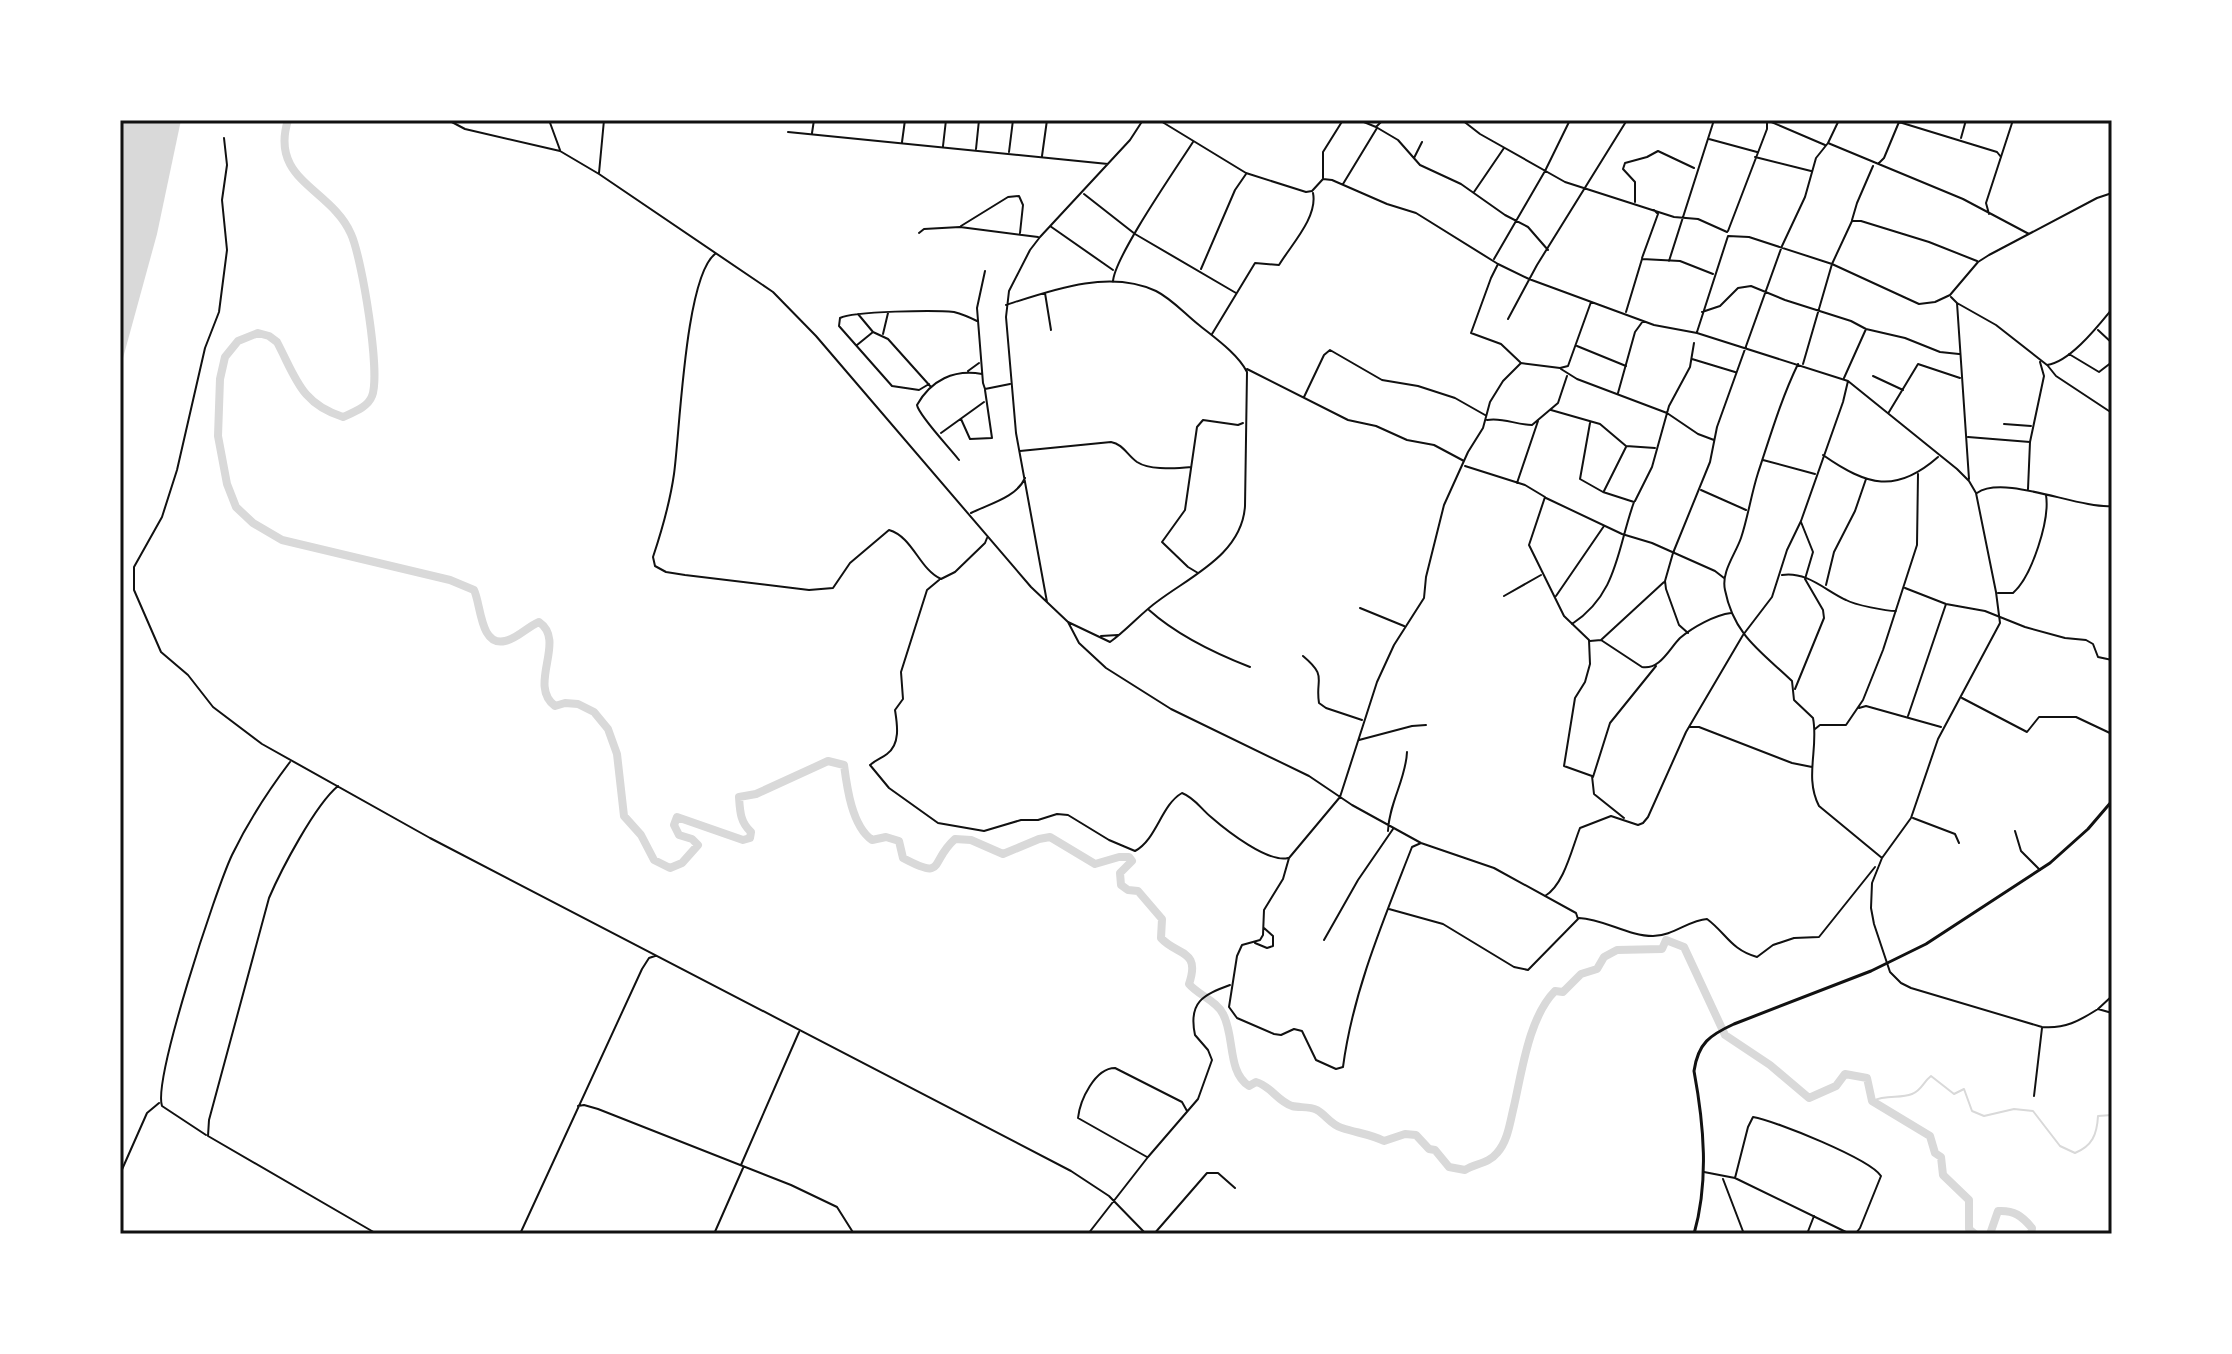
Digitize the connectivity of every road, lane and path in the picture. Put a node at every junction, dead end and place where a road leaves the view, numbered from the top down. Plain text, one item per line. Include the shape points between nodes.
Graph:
1 (448, 120) edge
2 (549, 120) edge
3 (604, 120) edge
4 (814, 120) edge
5 (905, 120) edge
6 (946, 120) edge
7 (979, 120) edge
8 (1013, 120) edge
9 (1047, 120) edge
10 (1143, 120) edge
11 (1159, 120) edge
12 (1343, 120) edge
13 (1359, 120) edge
14 (1383, 120) edge
15 (1462, 120) edge
16 (1570, 120) edge
17 (1627, 120) edge
18 (1714, 120) edge
19 (1768, 120) edge
20 (1839, 120) edge
21 (1966, 120) edge
22 (2013, 120) edge
23 (1376, 127) junction
24 (788, 132) dead end
25 (812, 134) junction
26 (224, 138) dead end
27 (1708, 139) junction
28 (1961, 140) junction
29 (1194, 141) junction
30 (1422, 142) dead end
31 (901, 143) junction
32 (1826, 144) junction
33 (943, 147) junction
34 (1504, 148) junction
35 (975, 150) junction
36 (2004, 150) junction
37 (560, 151) junction
38 (1757, 152) junction
39 (1997, 152) junction
40 (1008, 154) junction
41 (1042, 157) junction
42 (1755, 157) junction
43 (2001, 157) junction
44 (1414, 159) junction
45 (1108, 164) junction
46 (1876, 164) junction
47 (598, 166) junction
48 (591, 169) junction
49 (1696, 169) junction
50 (1545, 171) junction
51 (1812, 171) junction
52 (1246, 173) junction
53 (599, 174) junction
54 (1323, 179) junction
55 (1343, 185) junction
56 (1585, 188) junction
57 (1312, 191) junction
58 (1082, 192) junction
59 (1474, 193) junction
60 (2112, 193) edge
61 (1635, 203) junction
62 (1654, 209) junction
63 (1989, 214) junction
64 (1682, 216) junction
65 (1515, 221) junction
66 (1852, 221) junction
67 (1050, 226) junction
68 (960, 227) junction
69 (919, 233) dead end
70 (1020, 233) junction
71 (1135, 234) junction
72 (1727, 234) junction
73 (2030, 235) junction
74 (1040, 237) junction
75 (1782, 246) junction
76 (1548, 250) junction
77 (716, 253) junction
78 (1642, 259) junction
79 (1493, 261) junction
80 (1669, 261) junction
81 (1978, 262) junction
82 (1498, 264) junction
83 (1832, 264) junction
84 (985, 271) dead end
85 (1114, 271) junction
86 (1200, 271) junction
87 (1714, 274) junction
88 (1529, 279) junction
89 (1113, 283) junction
90 (1044, 292) junction
91 (1237, 294) junction
92 (1766, 294) junction
93 (1950, 295) junction
94 (1592, 301) junction
95 (1957, 303) junction
96 (1006, 305) junction
97 (2112, 309) edge
98 (1818, 311) junction
99 (1702, 312) junction
100 (858, 313) junction
101 (888, 313) junction
102 (1626, 314) junction
103 (1508, 319) dead end
104 (977, 321) junction
105 (1643, 321) junction
106 (1866, 329) junction
107 (2097, 329) junction
108 (1051, 330) dead end
109 (873, 332) junction
110 (1697, 333) junction
111 (883, 335) junction
112 (1211, 335) junction
113 (1694, 343) dead end
114 (2112, 343) edge
115 (856, 346) junction
116 (1576, 346) junction
117 (1745, 348) junction
118 (1959, 354) junction
119 (2068, 354) junction
120 (1691, 358) junction
121 (2040, 361) junction
122 (980, 362) junction
123 (2112, 362) edge
124 (1521, 363) junction
125 (1798, 363) junction
126 (1803, 364) junction
127 (2047, 365) junction
128 (1626, 366) junction
129 (1245, 368) junction
130 (1560, 368) junction
131 (2050, 369) junction
132 (967, 372) junction
133 (1737, 373) junction
134 (982, 374) junction
135 (1568, 375) junction
136 (1873, 376) dead end
137 (2044, 376) junction
138 (1961, 379) junction
139 (1846, 380) junction
140 (1011, 384) junction
141 (930, 386) junction
142 (985, 389) junction
143 (1904, 390) junction
144 (1617, 394) junction
145 (1304, 398) junction
146 (987, 401) junction
147 (1551, 410) junction
148 (1667, 413) junction
149 (2112, 413) edge
150 (1888, 414) junction
151 (1486, 418) junction
152 (961, 419) junction
153 (1538, 420) junction
154 (1244, 423) junction
155 (1590, 423) junction
156 (2004, 424) dead end
157 (2032, 426) junction
158 (940, 434) junction
159 (1967, 437) junction
160 (1715, 441) junction
161 (2030, 442) junction
162 (1626, 446) junction
163 (1658, 448) junction
164 (1020, 451) junction
165 (1823, 455) junction
166 (1939, 456) junction
167 (959, 460) dead end
168 (1763, 460) junction
169 (1465, 464) junction
170 (1192, 466) junction
171 (1918, 474) junction
172 (1816, 475) junction
173 (1025, 477) junction
174 (1866, 479) junction
175 (1969, 481) junction
176 (1517, 483) junction
177 (2028, 489) junction
178 (1699, 490) junction
179 (1603, 492) junction
180 (1976, 493) junction
181 (2046, 494) junction
182 (1545, 497) junction
183 (1634, 502) junction
184 (2112, 506) edge
185 (1748, 511) junction
186 (970, 514) junction
187 (1801, 521) junction
188 (1605, 525) junction
189 (1622, 534) junction
190 (988, 536) junction
191 (985, 543) junction
192 (994, 543) junction
193 (1673, 553) junction
194 (1199, 573) junction
195 (1541, 574) junction
196 (1780, 576) junction
197 (1724, 578) junction
198 (941, 579) junction
199 (1805, 579) junction
200 (1665, 581) junction
201 (1826, 586) junction
202 (1905, 588) junction
203 (1996, 592) junction
204 (1504, 596) dead end
205 (1555, 599) junction
206 (1047, 603) junction
207 (1946, 604) junction
208 (1360, 608) dead end
209 (1148, 609) junction
210 (1897, 611) junction
211 (1731, 613) junction
212 (2000, 618) junction
213 (1068, 622) junction
214 (1571, 625) junction
215 (1405, 627) junction
216 (1688, 633) junction
217 (1118, 635) junction
218 (1743, 635) junction
219 (1099, 636) junction
220 (1589, 640) junction
221 (1601, 640) junction
222 (1303, 656) dead end
223 (2112, 660) edge
224 (1656, 665) junction
225 (1250, 667) dead end
226 (1795, 689) junction
227 (1961, 697) junction
228 (1858, 709) junction
229 (1908, 716) junction
230 (1363, 720) junction
231 (1426, 725) dead end
232 (1689, 727) junction
233 (1944, 727) junction
234 (1814, 730) junction
235 (2112, 734) edge
236 (1358, 740) junction
237 (1407, 752) dead end
238 (290, 761) junction
239 (1812, 767) junction
240 (1593, 778) junction
241 (339, 786) junction
242 (1340, 797) junction
243 (2112, 801) edge
244 (1624, 818) junction
245 (1911, 818) junction
246 (1389, 826) junction
247 (1394, 828) junction
248 (2015, 831) dead end
249 (1388, 833) junction
250 (1421, 843) junction
251 (1959, 843) dead end
252 (1289, 858) junction
253 (1882, 858) junction
254 (1879, 864) junction
255 (2040, 870) junction
256 (1544, 897) junction
257 (1388, 909) junction
258 (1578, 919) junction
259 (1263, 927) junction
260 (1324, 940) dead end
261 (1255, 943) junction
262 (655, 956) junction
263 (1888, 964) junction
264 (1231, 985) junction
265 (2112, 996) edge
266 (2098, 1009) junction
267 (2112, 1013) edge
268 (2042, 1027) junction
269 (800, 1030) junction
270 (2034, 1096) dead end
271 (160, 1103) junction
272 (578, 1106) junction
273 (1187, 1112) junction
274 (208, 1136) junction
275 (1148, 1157) junction
276 (742, 1166) junction
277 (1704, 1172) junction
278 (120, 1174) edge
279 (1722, 1177) junction
280 (1735, 1178) junction
281 (1235, 1188) dead end
282 (1114, 1200) junction
283 (1815, 1215) junction
284 (377, 1234) edge
285 (520, 1234) edge
286 (714, 1234) edge
287 (854, 1234) edge
288 (1088, 1234) edge
289 (1146, 1234) edge
290 (1154, 1234) edge
291 (1694, 1234) edge
292 (1744, 1234) edge
293 (1807, 1234) edge

1 - 37 street via 465,129
2 - 37 street
3 - 47 street
4 - 25 street
5 - 31 street
6 - 33 street
7 - 35 street
8 - 40 street
9 - 41 street
10 - 45 street
11 - 29 street
12 - 54 street via 1323,152
13 - 23 street
14 - 23 street
15 - 34 street
16 - 50 street
17 - 56 street
18 - 27 street
19 - 32 street
19 - 38 street
20 - 32 street
21 - 28 street
22 - 36 street
23 - 44 street via 1398,140
23 - 55 street
24 - 25 street
25 - 31 street
26 - 238 street via 227,250 219,312 162,517 132,581 161,652 224,716
27 - 38 street
27 - 49 street
28 - 39 street
28 - 46 street via 1899,122 1884,158
29 - 52 street
29 - 71 street
30 - 44 street
31 - 33 street
32 - 46 street
32 - 51 street
33 - 35 street
34 - 50 street
34 - 59 street
35 - 40 street
36 - 39 street
36 - 43 street
37 - 48 street
38 - 42 street
39 - 43 street
40 - 41 street
41 - 45 street
42 - 51 street
42 - 72 street
43 - 63 street via 1986,203
44 - 59 street
45 - 58 street
46 - 63 street
46 - 66 street
47 - 48 street
47 - 53 street
48 - 53 street
49 - 61 street via 1658,151 1625,163 1623,169 1635,182
49 - 64 street
50 - 56 street
50 - 65 street
51 - 75 street
52 - 57 street
52 - 86 street
53 - 77 street
54 - 55 street
54 - 57 street
55 - 79 street via 1416,213
56 - 61 street
56 - 76 street
57 - 91 street via 1309,218 1279,265 1255,263
58 - 67 street
58 - 71 street
59 - 65 street
60 - 73 street
61 - 62 street
62 - 64 street
62 - 78 street via 1657,221
63 - 73 street
64 - 72 street
64 - 80 street
65 - 76 street via 1528,227
65 - 79 street
66 - 81 street
66 - 83 street
67 - 74 street
67 - 85 street
68 - 69 street
68 - 70 street
68 - 70 street via 1002,200 1019,196
70 - 74 street
71 - 85 street
71 - 86 street
72 - 75 street
72 - 87 street
73 - 81 street
74 - 96 street via 1019,270
75 - 83 street
75 - 92 street
76 - 88 street
77 - 186 street via 773,292 816,336
77 - 198 street via 709,258 690,320 674,469 655,566 685,575 828,590 889,530
78 - 80 street
78 - 102 street
79 - 82 street
80 - 87 street
81 - 93 street
82 - 88 street
82 - 124 street via 1471,333 1501,344
83 - 93 street via 1919,304
83 - 98 street
84 - 104 street
85 - 89 street
86 - 91 street
87 - 99 street
88 - 94 street
88 - 103 street
89 - 90 street
89 - 112 street via 1159,293
90 - 96 street
90 - 108 street
91 - 112 street
92 - 98 street
92 - 99 street via 1744,286 1720,306
92 - 117 street
93 - 95 street
94 - 102 street
94 - 116 street
95 - 118 street
95 - 121 street via 1996,325
96 - 140 street
97 - 107 street
98 - 106 street
98 - 126 street
99 - 110 street
100 - 101 street
100 - 109 street
100 - 115 street via 847,314 838,323
101 - 104 street via 950,312
101 - 111 street
102 - 105 street
104 - 122 street
105 - 110 street
105 - 128 street
106 - 118 street
106 - 139 street
107 - 114 street
107 - 119 street
109 - 111 street
109 - 115 street
110 - 117 street
111 - 141 street
112 - 129 street
113 - 120 street
115 - 141 street via 892,386
116 - 128 street
116 - 130 street via 1570,363
117 - 125 street
117 - 133 street
118 - 138 street
119 - 123 street via 2099,372
119 - 127 street
120 - 133 street
120 - 148 street
121 - 127 street
121 - 137 street
122 - 132 street
122 - 134 street
124 - 130 street
124 - 151 street via 1503,381
125 - 126 street
125 - 168 street
126 - 139 street
127 - 131 street
128 - 144 street
129 - 145 street
129 - 154 street
130 - 135 street
131 - 137 street
131 - 149 street
132 - 134 street
132 - 141 street
133 - 160 street
134 - 142 street
135 - 144 street
135 - 147 street
136 - 143 street
137 - 157 street
138 - 143 street via 1920,364
138 - 159 street
139 - 150 street
139 - 165 street
140 - 142 street
140 - 164 street
141 - 158 street via 917,409
142 - 146 street
143 - 150 street
144 - 148 street
145 - 151 street via 1330,350 1382,380 1455,398
145 - 169 street via 1348,420 1434,445
146 - 152 street
146 - 152 street via 990,440 970,439
147 - 153 street
147 - 155 street
148 - 160 street
148 - 163 street
150 - 166 street
151 - 153 street via 1523,425
151 - 169 street
152 - 158 street
153 - 176 street
154 - 170 street via 1199,422
154 - 194 street via 1244,515 1228,547
155 - 162 street via 1600,424
155 - 179 street via 1580,479
156 - 157 street
157 - 161 street
158 - 167 street
159 - 161 street
159 - 175 street
160 - 178 street
161 - 177 street
162 - 163 street
162 - 179 street
163 - 183 street
164 - 170 street via 1111,442 1146,466
164 - 173 street
165 - 172 street
165 - 174 street
166 - 171 street
166 - 175 street
168 - 172 street
168 - 185 street
169 - 176 street
169 - 215 street via 1444,505 1424,598
170 - 194 street via 1185,510 1162,542
171 - 174 street via 1902,480
171 - 202 street via 1917,545
172 - 187 street
173 - 186 street via 1011,494
173 - 206 street
174 - 201 street via 1834,552
175 - 180 street
176 - 182 street
177 - 180 street via 1988,488
177 - 181 street
178 - 185 street
178 - 193 street
179 - 183 street
180 - 203 street
181 - 184 street
181 - 203 street via 2043,528 2027,574 2013,593
182 - 188 street
182 - 195 street via 1529,545
183 - 189 street
185 - 197 street
186 - 190 street
187 - 196 street
187 - 199 street via 1813,552
188 - 189 street
188 - 205 street
189 - 193 street
189 - 214 street via 1616,568 1596,606
190 - 191 street
190 - 192 street
191 - 192 street
191 - 198 street
192 - 206 street
193 - 197 street
193 - 200 street
194 - 209 street
195 - 204 street
195 - 205 street
196 - 199 street
196 - 218 street via 1766,607
197 - 211 street
198 - 252 street via 927,590 901,672 903,699 895,710 899,722 894,746 870,765 889,788 938,823 984,831 1068,815 1135,851 1182,793 1268,857
199 - 201 street
199 - 226 street via 1824,618
200 - 216 street via 1679,625
200 - 221 street
201 - 210 street via 1847,601
202 - 207 street
202 - 210 street
203 - 212 street
205 - 214 street
206 - 213 street
207 - 212 street
207 - 229 street
208 - 215 street
209 - 217 street
209 - 225 street via 1214,652
210 - 228 street
211 - 216 street
211 - 218 street
212 - 223 street via 2086,640 2098,657
212 - 227 street
213 - 219 street
213 - 242 street via 1079,643 1118,677 1184,717 1317,780
214 - 220 street
215 - 230 street
216 - 224 street
217 - 219 street
217 - 219 street via 1110,642
218 - 226 street
218 - 232 street
220 - 221 street
220 - 240 street via 1590,664 1575,698 1564,764
221 - 224 street via 1642,667
222 - 230 street via 1321,678 1319,703
224 - 240 street via 1610,723
226 - 234 street via 1794,700 1813,718
227 - 233 street
227 - 235 street via 2027,732 2039,717 2069,717
228 - 229 street via 1866,706
228 - 234 street via 1846,725 1820,725
229 - 233 street
230 - 236 street
231 - 236 street
232 - 239 street
232 - 244 street via 1648,817 1638,825
233 - 245 street
234 - 239 street
236 - 242 street
237 - 246 street
238 - 241 street
238 - 271 street via 231,856 175,1028
239 - 253 street via 1819,806
240 - 244 street via 1594,794
241 - 262 street
241 - 274 street via 321,806 269,898
242 - 246 street
242 - 252 street
243 - 255 main road
244 - 256 street via 1611,816 1580,828 1553,891
245 - 251 street via 1955,834
245 - 253 street
246 - 247 street
246 - 249 street
247 - 249 street
247 - 250 street
248 - 255 street via 2021,851
249 - 260 street
250 - 256 street via 1494,868
250 - 257 street via 1412,847
252 - 259 street via 1264,910
253 - 254 street
254 - 258 street via 1819,937 1794,938 1757,957 1731,945 1707,919 1651,936
254 - 263 street via 1871,908
255 - 263 main road
256 - 258 street
257 - 258 street via 1443,924 1514,967 1528,970
257 - 264 street via 1339,1069 1316,1060 1302,1031 1274,1034 1237,1018 1229,1007
259 - 261 street
259 - 261 street via 1273,936 1273,946
261 - 264 street via 1242,945
262 - 269 street
262 - 272 street via 642,969
263 - 268 street via 1893,977 1911,988
263 - 277 main road via 1712,1034 1699,1048 1694,1071
264 - 273 street via 1204,996 1197,1005 1195,1035 1212,1060
265 - 266 street
266 - 267 street
266 - 268 street via 2071,1025
268 - 270 street
269 - 276 street
269 - 282 street via 1071,1171
271 - 274 street
271 - 278 street via 147,1113
272 - 276 street via 598,1109
272 - 285 street
273 - 275 street
273 - 275 street via 1182,1102 1115,1068 1099,1073 1078,1118
274 - 284 street
275 - 282 street
276 - 286 street
276 - 287 street via 837,1207
277 - 279 street
277 - 291 main road
279 - 280 street
279 - 292 street
280 - 283 street
280 - 283 street via 1753,1117 1880,1172 1856,1233
281 - 290 street via 1218,1173 1207,1173
282 - 288 street
282 - 289 street
283 - 293 street

